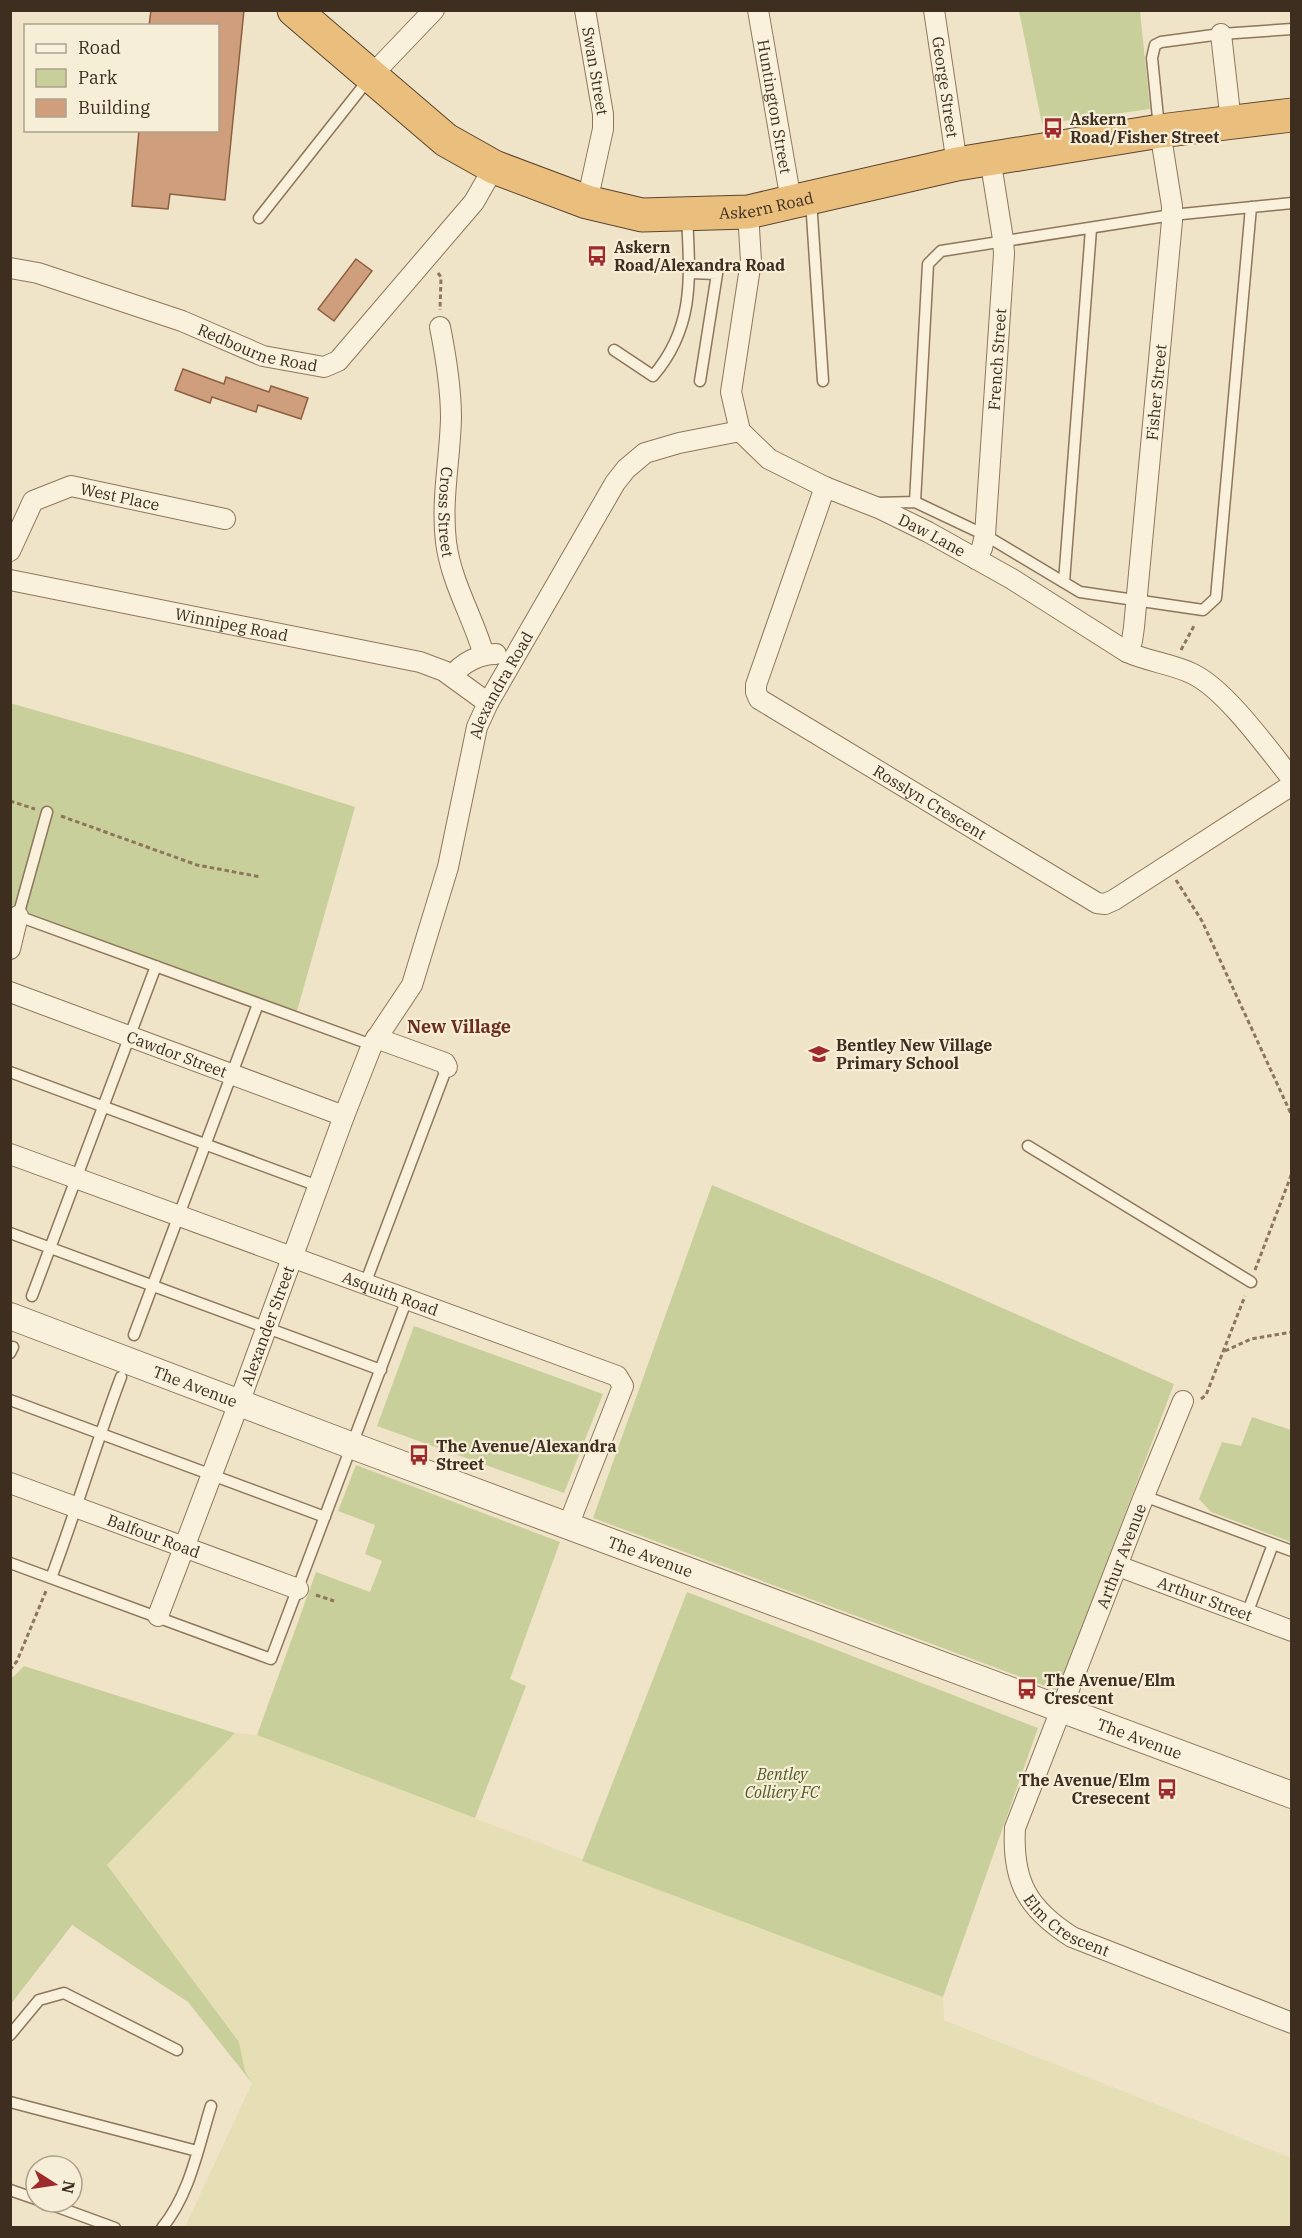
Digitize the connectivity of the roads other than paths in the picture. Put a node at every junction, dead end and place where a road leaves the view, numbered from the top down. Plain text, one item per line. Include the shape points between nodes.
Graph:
1 (294, 10) edge
2 (434, 10) edge
3 (585, 10) edge
4 (758, 10) edge
5 (934, 10) edge
6 (1292, 29) edge
7 (1221, 34) junction
8 (370, 77) junction
9 (1292, 115) edge
10 (1231, 122) junction
11 (1160, 131) junction
12 (990, 158) junction
13 (957, 164) junction
14 (494, 167) junction
15 (801, 199) junction
16 (586, 202) junction
17 (1292, 203) edge
18 (1251, 207) junction
19 (748, 212) junction
20 (687, 214) junction
21 (1172, 215) junction
22 (259, 218) dead end
23 (1091, 229) junction
24 (1003, 243) junction
25 (10, 268) edge
26 (690, 273) junction
27 (440, 327) road end
28 (614, 350) dead end
29 (699, 381) dead end
30 (823, 381) dead end
31 (740, 431) junction
32 (825, 487) junction
33 (915, 502) junction
34 (867, 504) junction
35 (225, 519) dead end
36 (985, 535) junction
37 (10, 551) edge
38 (976, 559) junction
39 (10, 580) edge
40 (1064, 582) junction
41 (1136, 599) junction
42 (1127, 652) junction
43 (484, 655) junction
44 (510, 661) junction
45 (452, 676) junction
46 (488, 703) junction
47 (1292, 779) edge
48 (1292, 785) edge
49 (47, 812) road end
50 (18, 916) junction
51 (10, 949) edge
52 (156, 966) junction
53 (10, 992) edge
54 (258, 1004) junction
55 (129, 1037) junction
56 (376, 1039) junction
57 (447, 1067) joint
58 (10, 1072) edge
59 (233, 1075) junction
60 (104, 1106) junction
61 (344, 1116) junction
62 (207, 1145) junction
63 (1028, 1146) dead end
64 (10, 1154) edge
65 (76, 1179) junction
66 (318, 1186) junction
67 (179, 1216) junction
68 (10, 1233) edge
69 (50, 1247) junction
70 (291, 1258) junction
71 (1251, 1282) road end
72 (365, 1284) junction
73 (153, 1286) junction
74 (32, 1296) dead end
75 (407, 1299) junction
76 (10, 1316) edge
77 (266, 1327) junction
78 (134, 1335) dead end
79 (381, 1370) junction
80 (121, 1377) dead end
81 (10, 1401) edge
82 (240, 1403) junction
83 (1181, 1407) road end
84 (99, 1434) junction
85 (352, 1446) junction
86 (212, 1475) junction
87 (10, 1483) edge
88 (1144, 1496) junction
89 (77, 1509) junction
90 (325, 1518) junction
91 (568, 1527) junction
92 (1273, 1544) junction
93 (183, 1548) junction
94 (1292, 1551) edge
95 (10, 1563) edge
96 (1118, 1566) junction
97 (51, 1578) junction
98 (298, 1589) junction
99 (1247, 1614) junction
100 (158, 1616) junction
101 (1292, 1631) edge
102 (1061, 1711) junction
103 (1292, 1795) edge
104 (1292, 2023) edge
105 (10, 2035) edge
106 (177, 2050) dead end
107 (10, 2102) edge
108 (211, 2106) dead end
109 (197, 2151) junction
110 (77, 2214) edge
111 (115, 2228) edge
112 (162, 2228) edge

1 - 8 highway, Askern Road
2 - 8 street
3 - 16 street, Swan Street via 603,114
4 - 15 street, Huntington Street
5 - 13 street, George Street
6 - 7 lane
7 - 10 street
7 - 11 lane via 1155,45 1152,58
8 - 14 highway, Askern Road via 446,140
8 - 22 lane
9 - 10 highway, Askern Road
10 - 11 highway, Askern Road
11 - 12 highway, Askern Road
11 - 21 street, Fisher Street
12 - 13 highway, Askern Road
12 - 24 street, French Street
13 - 15 highway, Askern Road
14 - 16 highway, Askern Road
14 - 25 street, Redbourne Road via 474,202 338,361 324,367 264,356 182,321 38,273
15 - 19 highway, Askern Road
15 - 30 lane
16 - 20 highway, Askern Road via 642,216
17 - 18 lane
18 - 21 lane
18 - 41 lane via 1216,598 1203,610
19 - 20 highway, Askern Road
19 - 31 street via 751,261 731,392
20 - 26 lane
21 - 23 lane
21 - 41 street, Fisher Street
23 - 24 lane
23 - 40 lane
24 - 33 lane via 941,252 928,264
24 - 36 street, French Street
26 - 28 lane via 680,329 653,376
26 - 29 lane via 717,274
27 - 43 street, Cross Street via 451,399 444,506 447,548 454,578 476,626
31 - 32 street, Daw Lane via 769,459
31 - 44 street, Alexandra Road via 645,453 626,469
32 - 34 street, Daw Lane
32 - 48 street, Rosslyn Crescent via 756,685 759,699 1097,903 1114,900
33 - 34 lane
33 - 36 lane
34 - 38 street, Daw Lane
35 - 37 street, West Place via 71,486 33,501
36 - 38 street, French Street
36 - 40 lane
38 - 42 street, Daw Lane
39 - 45 street, Winnipeg Road via 420,662
40 - 41 lane via 1080,592
41 - 42 street, Fisher Street via 1132,641
42 - 47 street, Daw Lane via 1192,673 1210,684
43 - 44 street via 495,654
43 - 45 street via 459,667
44 - 46 street, Alexandra Road
45 - 46 street, Winnipeg Road
46 - 56 street, Alexandra Road via 477,727 448,867 412,985
49 - 50 lane
50 - 51 street
50 - 52 lane
52 - 54 lane
52 - 55 lane
53 - 55 street, Cawdor Street
54 - 56 lane
54 - 59 lane
55 - 59 street, Cawdor Street
55 - 60 lane
56 - 57 street via 446,1063
56 - 61 street, Alexander Street
57 - 72 lane
58 - 60 lane
59 - 61 street, Cawdor Street
59 - 62 lane
60 - 62 lane
60 - 65 lane
61 - 66 street, Alexander Street
62 - 66 lane
62 - 67 lane
63 - 71 lane
64 - 65 street, Asquith Road
65 - 67 street, Asquith Road
65 - 69 lane
66 - 70 street, Alexander Street
67 - 70 street, Asquith Road
67 - 73 lane
68 - 69 lane
69 - 73 lane
69 - 74 lane
70 - 72 street, Asquith Road
70 - 77 street, Alexander Street
72 - 75 street, Asquith Road
73 - 77 lane
73 - 78 lane
75 - 79 lane
75 - 91 street, Asquith Road via 617,1376 621,1381 623,1386
76 - 82 street, The Avenue
77 - 79 lane
77 - 82 street, Alexander Street
79 - 85 lane
80 - 84 lane
81 - 84 lane
82 - 85 street, The Avenue
82 - 86 street, Alexander Street
83 - 88 street, Arthur Avenue
84 - 86 lane
84 - 89 lane
85 - 90 lane
85 - 91 street, The Avenue
86 - 90 lane
86 - 93 street, Alexander Street
87 - 89 street, Balfour Road
88 - 92 lane
88 - 96 street, Arthur Avenue
89 - 93 street, Balfour Road
89 - 97 lane
90 - 98 lane
91 - 102 street, The Avenue
92 - 94 lane
92 - 99 lane
93 - 98 street, Balfour Road
93 - 100 street, Alexander Street
95 - 97 lane
96 - 99 street, Arthur Street
96 - 102 street, Arthur Avenue
97 - 100 lane
98 - 100 lane via 271,1659
99 - 101 street, Arthur Street
102 - 103 street, The Avenue
102 - 104 street, Elm Crescent via 1015,1828 1018,1870 1036,1909 1072,1936
105 - 106 lane via 39,2000 64,1993
107 - 109 lane
108 - 109 lane
109 - 112 lane via 182,2197
110 - 111 lane

